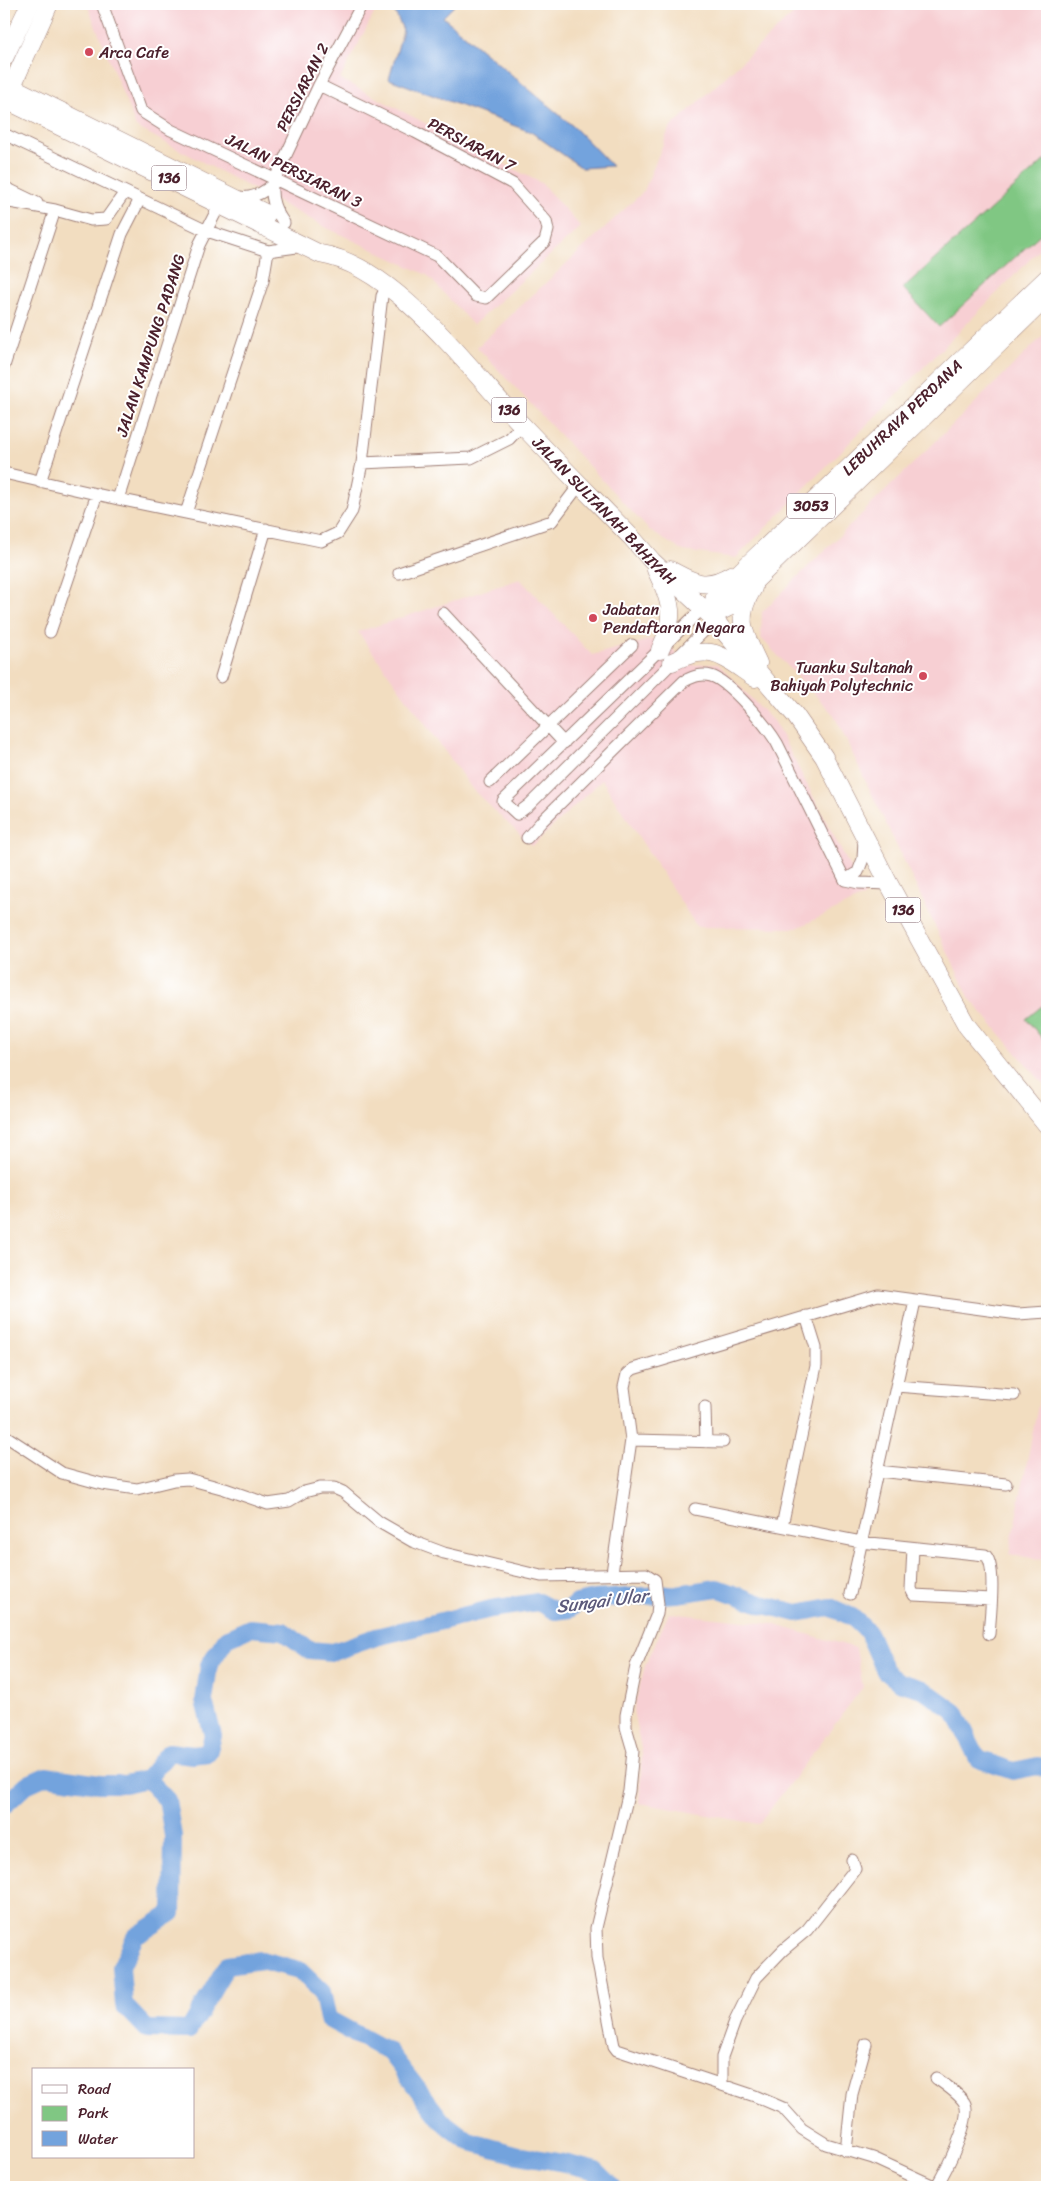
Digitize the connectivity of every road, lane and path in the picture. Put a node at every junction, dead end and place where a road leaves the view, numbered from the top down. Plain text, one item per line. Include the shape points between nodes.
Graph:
1 (30, 4) edge
2 (49, 4) edge
3 (102, 4) edge
4 (362, 4) edge
5 (17, 32) junction
6 (33, 40) junction
7 (4, 45) edge
8 (4, 58) edge
9 (319, 86) junction
10 (6, 92) edge
11 (37, 100) junction
12 (5, 137) edge
13 (273, 182) junction
14 (4, 187) edge
15 (125, 192) junction
16 (140, 199) junction
17 (226, 200) junction
18 (4, 201) edge
19 (51, 209) junction
20 (284, 223) junction
21 (207, 231) junction
22 (305, 246) junction
23 (268, 251) junction
24 (336, 256) junction
25 (519, 268) joint
26 (1047, 278) edge
27 (387, 286) junction
28 (1047, 297) edge
29 (4, 366) edge
30 (905, 416) junction
31 (522, 425) junction
32 (362, 463) junction
33 (878, 463) junction
34 (4, 473) edge
35 (40, 482) junction
36 (580, 484) junction
37 (97, 494) junction
38 (118, 499) junction
39 (186, 513) junction
40 (266, 529) junction
41 (779, 537) junction
42 (767, 558) junction
43 (652, 561) junction
44 (399, 573) dead end
45 (443, 613) dead end
46 (709, 615) junction
47 (50, 632) dead end
48 (632, 645) dead end
49 (660, 650) junction
50 (672, 662) junction
51 (221, 677) dead end
52 (770, 688) junction
53 (548, 727) junction
54 (564, 743) junction
55 (490, 782) dead end
56 (529, 805) junction
57 (542, 820) junction
58 (864, 834) junction
59 (527, 838) dead end
60 (845, 880) junction
61 (889, 884) junction
62 (1047, 1126) edge
63 (915, 1301) junction
64 (1047, 1312) edge
65 (806, 1316) junction
66 (896, 1386) junction
67 (1014, 1395) dead end
68 (705, 1407) dead end
69 (4, 1435) edge
70 (631, 1440) junction
71 (706, 1442) junction
72 (723, 1442) dead end
73 (877, 1471) junction
74 (1006, 1484) dead end
75 (695, 1509) dead end
76 (782, 1526) junction
77 (861, 1542) junction
78 (913, 1548) junction
79 (612, 1574) junction
80 (850, 1594) dead end
81 (991, 1599) junction
82 (989, 1634) dead end
83 (852, 1860) dead end
84 (866, 2044) dead end
85 (936, 2078) dead end
86 (722, 2084) junction
87 (846, 2151) junction
88 (936, 2187) edge

1 - 5 main road
2 - 6 main road
3 - 13 street, JALAN PERSIARAN 3 via 141,111 171,130
4 - 9 street, PERSIARAN 2
5 - 7 main road
5 - 8 main road
6 - 10 main road
6 - 11 main road via 28,78
9 - 13 street, PERSIARAN 2
9 - 25 street, PERSIARAN 7 via 513,184 546,221 548,230 546,241
10 - 11 main road, JALAN SULTANAH BAHIYAH / 136
10 - 17 main road, JALAN SULTANAH BAHIYAH / 136
11 - 17 main road, JALAN SULTANAH BAHIYAH / 136
12 - 15 street
13 - 17 street via 264,192 252,197
13 - 20 street via 271,196
13 - 25 street, JALAN PERSIARAN 3 via 437,256 476,296 486,298
14 - 19 street
15 - 16 street
15 - 19 street via 106,220 91,220
16 - 21 street
16 - 35 street via 122,234
17 - 20 main road, JALAN SULTANAH BAHIYAH / 136
17 - 21 street, JALAN KAMPUNG PADANG
17 - 22 main road, JALAN SULTANAH BAHIYAH / 136
18 - 19 street
19 - 29 street
20 - 24 main road, JALAN SULTANAH BAHIYAH / 136 via 325,245
21 - 23 street
21 - 38 street, JALAN KAMPUNG PADANG via 199,245
22 - 23 street
22 - 24 main road, JALAN SULTANAH BAHIYAH / 136 via 320,254
23 - 39 street via 263,281
24 - 27 main road, JALAN SULTANAH BAHIYAH / 136
26 - 30 main road, LEBUHRAYA PERDANA / 3053
27 - 31 main road, JALAN SULTANAH BAHIYAH / 136 via 404,299
27 - 32 street via 382,296
28 - 33 main road, LEBUHRAYA PERDANA / 3053
30 - 33 main road
30 - 41 main road, LEBUHRAYA PERDANA / 3053
31 - 32 street via 508,439 471,458
31 - 36 main road, JALAN SULTANAH BAHIYAH / 136
32 - 40 street via 352,511 338,533 321,541
33 - 41 main road via 852,478 808,519
33 - 42 main road, LEBUHRAYA PERDANA / 3053
34 - 35 street
35 - 37 street
36 - 43 main road, JALAN SULTANAH BAHIYAH / 136
36 - 44 street via 552,521
37 - 38 street
37 - 47 street
38 - 39 street
39 - 40 street
40 - 51 street
41 - 42 main road, LEBUHRAYA PERDANA / 3053
42 - 43 main road via 707,585 695,583
42 - 46 main road, LEBUHRAYA PERDANA / 3053
42 - 52 main road via 747,598 741,621
43 - 46 main road, JALAN SULTANAH BAHIYAH / 136
43 - 49 main road via 670,605 669,631
45 - 53 street
46 - 49 street
46 - 50 street
46 - 52 main road, JALAN SULTANAH BAHIYAH / 136
48 - 53 street
49 - 54 street
50 - 52 main road via 689,654 709,652
50 - 56 street
52 - 58 main road, JALAN SULTANAH BAHIYAH / 136 via 824,757
53 - 54 street
53 - 55 street
54 - 56 street via 504,801 517,814
56 - 57 street
57 - 59 street
57 - 60 street via 684,681 698,675 710,676 721,681 778,742
58 - 60 street via 863,859 858,872
58 - 61 main road, JALAN SULTANAH BAHIYAH / 136
60 - 61 street
61 - 62 main road, JALAN SULTANAH BAHIYAH / 136 via 967,1026
63 - 64 street via 1018,1314
63 - 65 street via 878,1294
63 - 66 street
65 - 70 street via 633,1369 627,1374 624,1387
65 - 76 street via 816,1348 816,1366
66 - 67 street
66 - 73 street
68 - 71 street
69 - 79 street via 62,1473 102,1484 137,1489 188,1479 268,1504 289,1501 320,1488 334,1488 379,1522 412,1541 444,1553 541,1576
70 - 71 street
70 - 79 street
71 - 72 street
73 - 74 street
73 - 77 street
75 - 76 street
76 - 77 street
77 - 78 street
77 - 80 street
78 - 81 street via 985,1556 990,1560 992,1572
78 - 81 street via 911,1589 914,1595
79 - 86 street via 646,1574 655,1580 658,1604 655,1622 632,1679 626,1715 633,1752 629,1790 596,1928 597,1958 612,2041 617,2050
81 - 82 street
83 - 86 street via 855,1869 807,1930 756,1978 722,2057
84 - 87 street via 852,2094
85 - 88 street via 963,2101 966,2108 958,2142
86 - 87 street via 783,2108 802,2129 826,2144
87 - 88 street via 873,2158

